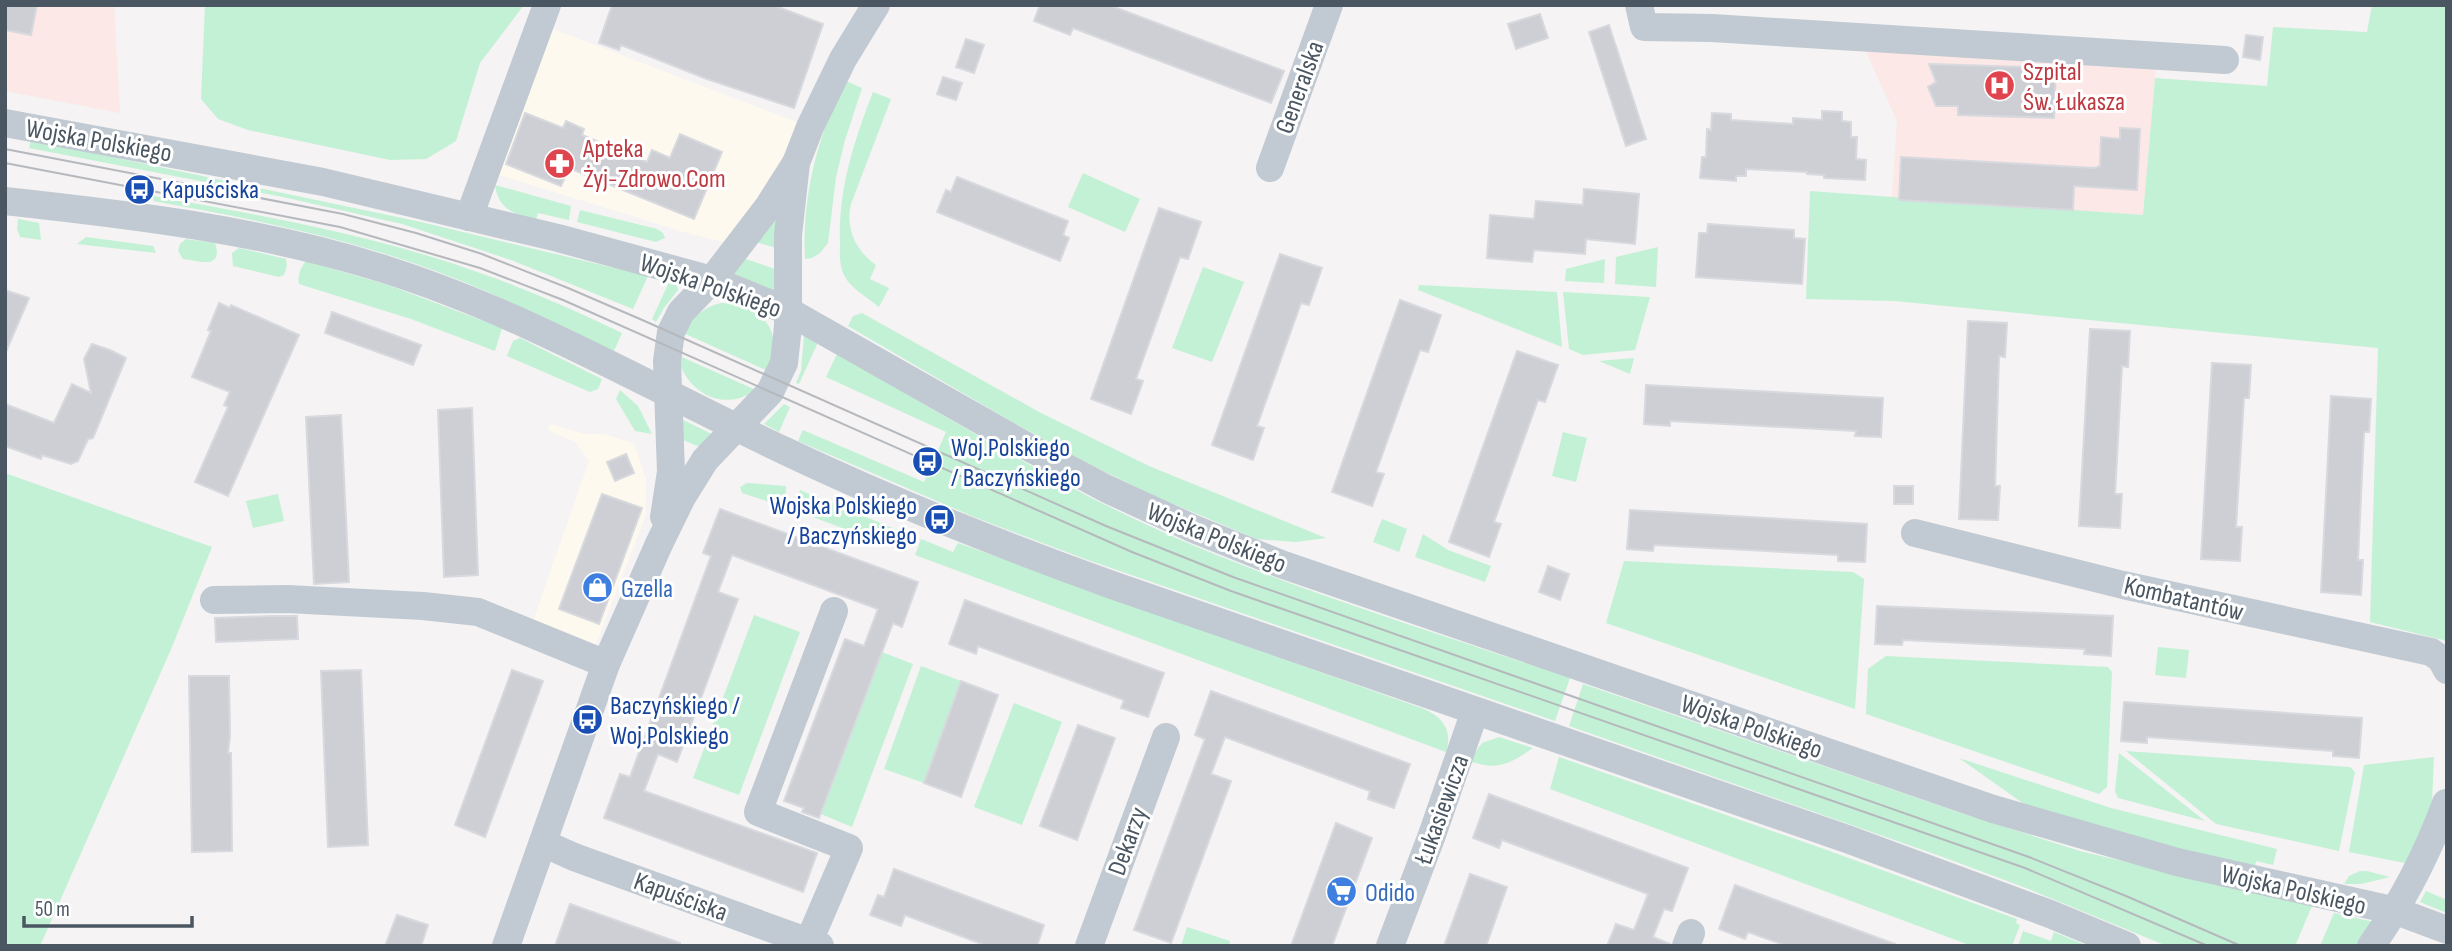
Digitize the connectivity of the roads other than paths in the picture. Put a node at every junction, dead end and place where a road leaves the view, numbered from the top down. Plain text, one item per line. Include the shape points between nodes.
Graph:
1 (547, 5) edge
2 (876, 5) edge
3 (1329, 5) edge
4 (1639, 5) edge
5 (2225, 60) dead end
6 (5, 123) edge
7 (796, 163) junction
8 (1270, 168) dead end
9 (5, 201) edge
10 (469, 217) junction
11 (712, 280) junction
12 (789, 312) junction
13 (670, 395) junction
14 (734, 427) junction
15 (1916, 534) dead end
16 (659, 544) junction
17 (215, 600) dead end
18 (834, 611) dead end
19 (606, 664) junction
20 (2447, 670) edge
21 (1475, 711) junction
22 (1166, 737) dead end
23 (2446, 799) edge
24 (543, 843) junction
25 (2396, 911) junction
26 (2447, 930) edge
27 (812, 944) edge
28 (506, 946) edge
29 (1089, 946) edge
30 (1390, 946) edge
31 (2127, 946) edge
32 (2371, 946) edge

1 - 10 street
2 - 7 street via 833,80
3 - 8 street, Generalska
4 - 5 street via 1644,27
6 - 10 street, Wojska Polskiego via 323,182
7 - 11 street
7 - 12 street via 788,235
9 - 13 street via 185,223 303,246 384,269 512,318
10 - 11 street, Wojska Polskiego
11 - 12 street, Wojska Polskiego
11 - 13 street via 681,313 671,332 667,361
12 - 14 street via 787,347 777,380
12 - 25 street, Wojska Polskiego via 1107,489 1281,564 2025,819 2177,862
13 - 14 street
13 - 16 street via 671,472
14 - 16 street via 705,460
14 - 21 street via 1000,544
15 - 20 street, Kombatantów via 2431,652
16 - 19 street
17 - 19 street via 298,600 478,612
18 - 27 street via 758,812 849,848
19 - 24 street
21 - 30 street, Łukasiewicza
21 - 31 street via 1956,878
22 - 29 street, Dekarzy
23 - 25 street via 2430,846
24 - 27 street, Kapuściska
24 - 28 street
25 - 26 street, Wojska Polskiego
25 - 32 street

